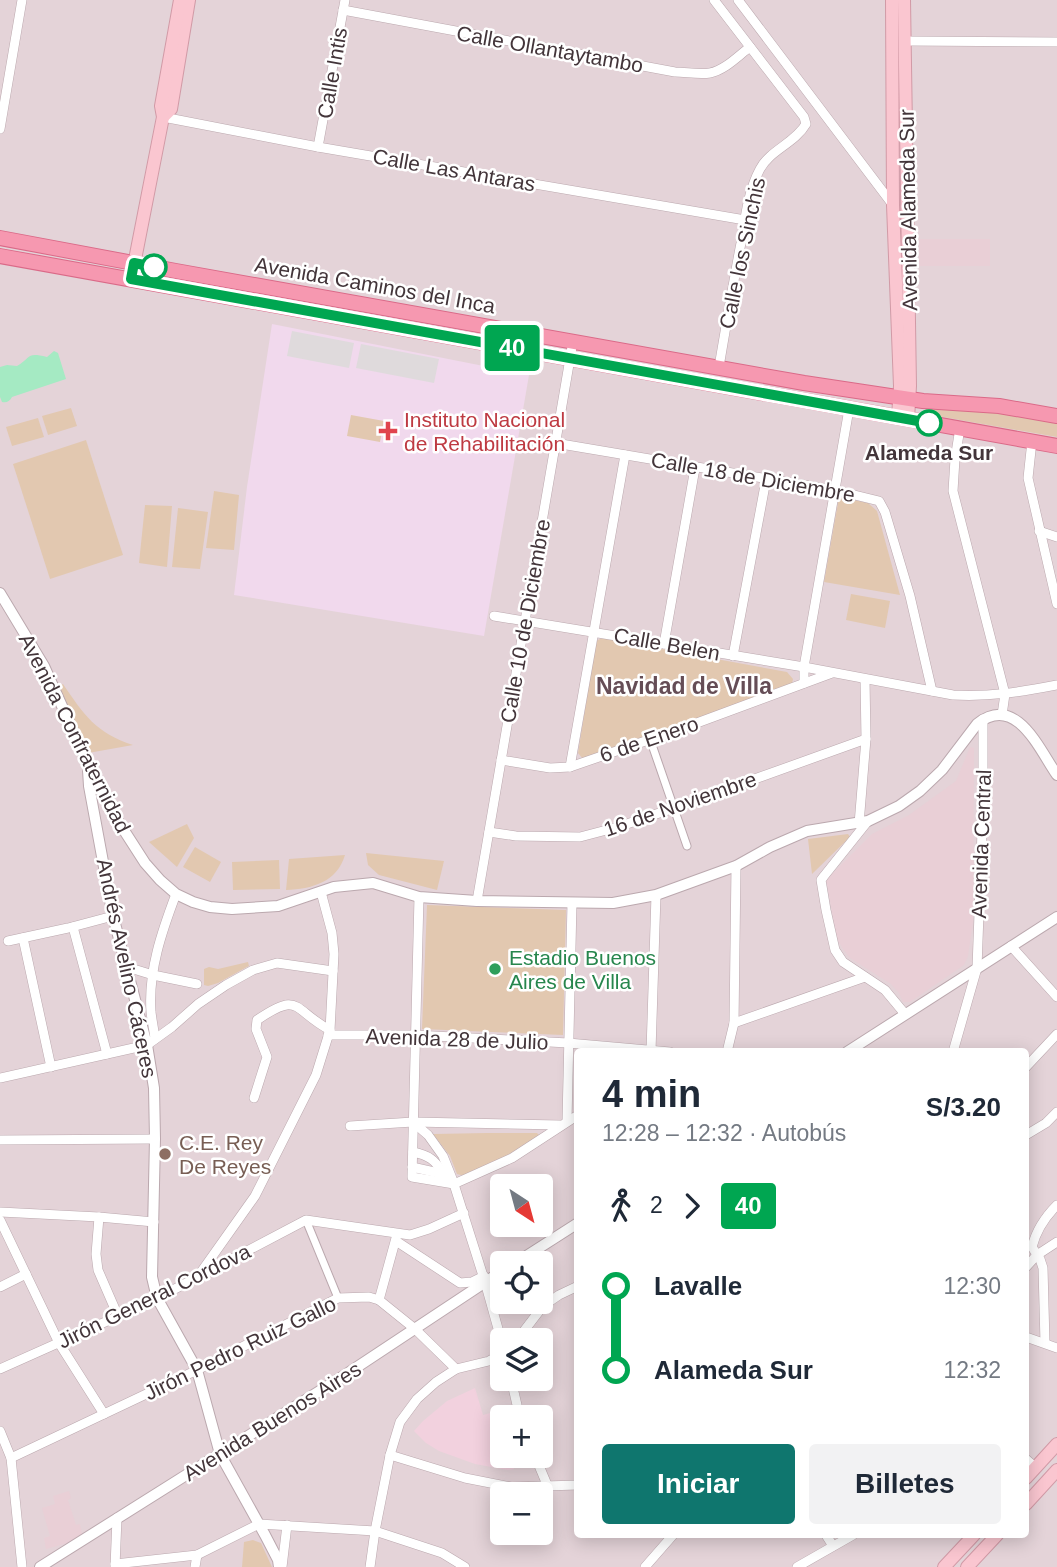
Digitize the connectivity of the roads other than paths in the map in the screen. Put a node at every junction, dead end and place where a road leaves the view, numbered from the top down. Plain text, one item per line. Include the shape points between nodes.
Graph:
1 (22, 0) edge
2 (180, 0) edge
3 (189, 0) edge
4 (345, 0) edge
5 (714, 0) edge
6 (738, 0) edge
7 (892, 0) edge
8 (904, 0) edge
9 (343, 10) junction
10 (905, 41) junction
11 (1057, 42) edge
12 (750, 47) junction
13 (3, 91) edge
14 (163, 117) junction
15 (0, 129) edge
16 (318, 147) junction
17 (893, 205) junction
18 (745, 220) junction
19 (0, 238) edge
20 (0, 256) edge
21 (134, 263) junction
22 (131, 279) junction
23 (573, 341) junction
24 (570, 358) junction
25 (719, 367) junction
26 (904, 398) junction
27 (849, 409) junction
28 (1057, 416) edge
29 (903, 418) junction
30 (960, 428) junction
31 (1032, 441) junction
32 (555, 443) junction
33 (1057, 446) edge
34 (625, 455) junction
35 (695, 468) junction
36 (766, 480) junction
37 (834, 490) junction
38 (1039, 531) junction
39 (1057, 537) edge
40 (0, 593) edge
41 (1057, 604) edge
42 (494, 616) dead end
43 (525, 620) junction
44 (594, 632) junction
45 (664, 644) junction
46 (733, 656) junction
47 (804, 667) junction
48 (834, 672) junction
49 (865, 679) junction
50 (804, 683) junction
51 (1057, 685) edge
52 (932, 691) junction
53 (1005, 694) junction
54 (1002, 715) junction
55 (982, 719) junction
56 (650, 739) junction
57 (866, 739) junction
58 (501, 760) junction
59 (88, 764) junction
60 (570, 767) junction
61 (1057, 775) edge
62 (674, 808) junction
63 (864, 823) junction
64 (489, 832) junction
65 (687, 846) dead end
66 (736, 866) junction
67 (321, 892) junction
68 (176, 894) junction
69 (656, 895) junction
70 (419, 897) junction
71 (477, 901) junction
72 (572, 903) junction
73 (113, 916) junction
74 (1057, 917) edge
75 (73, 927) junction
76 (23, 938) junction
77 (8, 941) dead end
78 (1011, 946) junction
79 (127, 967) junction
80 (977, 968) junction
81 (333, 971) junction
82 (153, 975) junction
83 (865, 977) junction
84 (197, 984) dead end
85 (1057, 997) edge
86 (905, 1014) junction
87 (734, 1023) junction
88 (329, 1033) junction
89 (1057, 1034) edge
90 (415, 1035) junction
91 (151, 1042) junction
92 (568, 1043) junction
93 (620, 1048) edge
94 (651, 1048) edge
95 (728, 1048) edge
96 (853, 1048) edge
97 (954, 1048) edge
98 (107, 1054) junction
99 (1029, 1064) edge
100 (51, 1067) junction
101 (0, 1078) edge
102 (254, 1098) dead end
103 (1057, 1112) edge
104 (574, 1117) edge
105 (413, 1122) junction
106 (564, 1123) junction
107 (350, 1126) dead end
108 (1029, 1133) edge
109 (155, 1139) junction
110 (0, 1140) edge
111 (413, 1152) junction
112 (412, 1167) junction
113 (443, 1174) junction
114 (454, 1184) junction
115 (1057, 1205) edge
116 (0, 1212) edge
117 (464, 1213) junction
118 (99, 1217) junction
119 (0, 1220) edge
120 (306, 1220) junction
121 (154, 1222) junction
122 (574, 1226) edge
123 (396, 1237) junction
124 (1057, 1242) edge
125 (534, 1251) edge
126 (1037, 1255) junction
127 (1029, 1264) edge
128 (26, 1275) junction
129 (490, 1277) edge
130 (197, 1278) junction
131 (485, 1279) junction
132 (0, 1287) edge
133 (574, 1288) edge
134 (157, 1298) junction
135 (338, 1298) junction
136 (379, 1300) junction
137 (118, 1315) junction
138 (498, 1328) edge
139 (526, 1328) edge
140 (415, 1329) junction
141 (1029, 1338) edge
142 (59, 1343) junction
143 (1045, 1343) junction
144 (1057, 1348) edge
145 (490, 1360) edge
146 (0, 1369) edge
147 (456, 1369) junction
148 (197, 1370) junction
149 (104, 1414) junction
150 (0, 1431) edge
151 (1057, 1444) edge
152 (220, 1454) junction
153 (390, 1455) junction
154 (11, 1458) junction
155 (1030, 1463) edge
156 (1057, 1470) edge
157 (490, 1483) edge
158 (574, 1485) edge
159 (553, 1487) edge
160 (1029, 1501) edge
161 (117, 1518) junction
162 (259, 1524) junction
163 (287, 1525) junction
164 (374, 1531) junction
165 (670, 1538) edge
166 (829, 1538) edge
167 (848, 1538) edge
168 (971, 1538) edge
169 (994, 1538) edge
170 (833, 1546) junction
171 (197, 1555) junction
172 (115, 1565) edge
173 (22, 1567) edge
174 (40, 1567) edge
175 (195, 1567) edge
176 (281, 1567) edge
177 (370, 1567) edge
178 (465, 1567) edge
179 (646, 1567) edge
180 (797, 1567) edge
181 (944, 1567) edge
182 (967, 1567) edge

1 - 13 street
2 - 14 main road via 161,106
3 - 14 main road via 171,109
4 - 9 street, Calle Intis
5 - 12 street
6 - 17 street
7 - 17 main road, Avenida Alameda Sur
8 - 10 main road, Avenida Alameda Sur
9 - 12 street, Calle Ollantaytambo via 675,72 714,72
9 - 16 street, Calle Intis
10 - 11 street
10 - 26 main road, Avenida Alameda Sur
12 - 18 street, Calle los Sinchis via 806,124 761,166
13 - 15 street
14 - 16 street, Calle Las Antaras
14 - 21 main road
16 - 18 street, Calle Las Antaras
17 - 26 main road, Avenida Alameda Sur
18 - 25 street, Calle los Sinchis
19 - 21 main road, Avenida Caminos del Inca
20 - 22 main road, Avenida Caminos del Inca
21 - 22 main road
21 - 23 main road, Avenida Caminos del Inca
22 - 24 main road, Avenida Caminos del Inca
23 - 24 street, Calle 10 de Diciembre
23 - 25 main road, Avenida Caminos del Inca
24 - 27 main road, Avenida Caminos del Inca
24 - 32 street, Calle 10 de Diciembre
25 - 26 main road, Avenida Caminos del Inca
26 - 28 main road, Avenida Caminos del Inca
26 - 29 main road, Avenida Alameda Sur
27 - 29 main road, Avenida Caminos del Inca
27 - 37 street
29 - 30 main road, Avenida Caminos del Inca
30 - 31 main road, Avenida Caminos del Inca
30 - 53 street via 953,491
31 - 33 main road, Avenida Caminos del Inca
31 - 38 street via 1027,475
32 - 34 street, Calle 18 de Diciembre
32 - 43 street, Calle 10 de Diciembre
34 - 35 street, Calle 18 de Diciembre
34 - 44 street
35 - 36 street, Calle 18 de Diciembre
35 - 45 street
36 - 37 street, Calle 18 de Diciembre
36 - 46 street
37 - 47 street
37 - 52 street, Calle 18 de Diciembre via 882,505
38 - 39 street
38 - 41 street
40 - 59 street, Avenida Confraternidad via 44,666
42 - 43 street, Calle Belen
43 - 44 street, Calle Belen
43 - 58 street, Calle 10 de Diciembre
44 - 45 street, Calle Belen
44 - 60 street
45 - 46 street, Calle Belen
46 - 47 street, Calle Belen
47 - 48 street, Calle Belen
47 - 50 street
48 - 49 street, Calle Belen
48 - 50 street, 6 de Enero
49 - 52 street, Calle Belen
49 - 57 street
50 - 56 street, 6 de Enero
51 - 53 street, Calle Belen
52 - 53 street, Calle Belen
53 - 54 street
54 - 55 street
54 - 61 street via 1023,725
55 - 63 street, Avenida Confraternidad via 920,791
55 - 80 street, Avenida Central
56 - 60 street, 6 de Enero
56 - 62 street
57 - 62 street, 16 de Noviembre
57 - 63 street
58 - 60 street, 6 de Enero
58 - 64 street, Calle 10 de Diciembre
59 - 68 street, Avenida Confraternidad via 145,863
59 - 73 street, Andrés Avelino Cáceres
62 - 64 street, 16 de Noviembre via 580,837
62 - 65 street
63 - 66 street, Avenida Confraternidad via 807,831
63 - 83 street via 821,880 835,950
64 - 71 street, Calle 10 de Diciembre
66 - 69 street, Avenida Confraternidad
66 - 87 street
67 - 68 street, Avenida Confraternidad via 278,906 232,909 210,907
67 - 70 street, Avenida Confraternidad via 373,883
67 - 81 street via 332,933
68 - 82 street
69 - 72 street, Avenida Confraternidad via 613,903
69 - 94 street
70 - 71 street, Avenida Confraternidad
70 - 90 street
71 - 72 street, Avenida Confraternidad
72 - 92 street
73 - 75 street
73 - 79 street, Andrés Avelino Cáceres
74 - 78 street
75 - 76 street
75 - 98 street
76 - 77 street
76 - 100 street
78 - 80 street
78 - 85 street
79 - 82 street
79 - 91 street, Andrés Avelino Cáceres
80 - 86 street
80 - 97 street, Avenida Central
81 - 88 street
81 - 91 street via 278,963 253,970 198,1004
82 - 84 street
82 - 91 street
83 - 86 street via 885,990
83 - 87 street
86 - 96 street
87 - 95 street
88 - 90 street, Avenida 28 de Julio
88 - 102 street via 293,1004 277,1007 257,1020 267,1058
88 - 130 street via 316,1075 255,1196
89 - 99 street
90 - 92 street, Avenida 28 de Julio
90 - 105 street
91 - 98 street
91 - 109 street, Andrés Avelino Cáceres
92 - 93 street, Avenida 28 de Julio
92 - 106 street
98 - 100 street
100 - 101 street
103 - 108 street
104 - 106 street
105 - 106 street
105 - 107 street
105 - 111 street
105 - 114 street via 443,1156
106 - 114 street via 499,1165
109 - 110 street
109 - 121 street, Andrés Avelino Cáceres
111 - 112 street
111 - 113 street via 432,1158
112 - 113 street
112 - 114 street via 412,1177
113 - 114 street
114 - 117 street
115 - 126 street via 1033,1243
116 - 118 street
117 - 123 street
117 - 131 street
118 - 121 street
118 - 137 street via 98,1270
119 - 128 street
120 - 123 street
120 - 130 street, Jirón General Cordova
120 - 135 street
121 - 134 street, Andrés Avelino Cáceres via 152,1277
122 - 125 street
123 - 131 street via 460,1283
123 - 136 street
124 - 126 street
126 - 127 street
126 - 143 street via 1043,1268
128 - 132 street
128 - 142 street
129 - 131 street, Avenida Buenos Aires
130 - 134 street, Jirón General Cordova
131 - 138 street
131 - 140 street, Avenida Buenos Aires
133 - 139 street via 543,1306
134 - 137 street, Jirón General Cordova
134 - 148 street, Andrés Avelino Cáceres
135 - 136 street, Jirón Pedro Ruiz Gallo
135 - 148 street, Jirón Pedro Ruiz Gallo
136 - 140 street
137 - 142 street, Jirón General Cordova
140 - 147 street
140 - 152 street, Avenida Buenos Aires
141 - 143 street
142 - 146 street, Jirón General Cordova
142 - 149 street
143 - 144 street
145 - 147 street
147 - 153 street via 417,1399 400,1422
148 - 149 street, Jirón Pedro Ruiz Gallo
148 - 152 street, Andrés Avelino Cáceres
149 - 154 street, Jirón Pedro Ruiz Gallo
150 - 154 street
151 - 155 main road
152 - 161 street, Avenida Buenos Aires
152 - 162 street, Andrés Avelino Cáceres
153 - 157 street
153 - 164 street
154 - 173 street
156 - 160 main road
158 - 159 street
161 - 172 street
161 - 174 street, Avenida Buenos Aires
162 - 163 street
162 - 171 street
162 - 176 street, Andrés Avelino Cáceres
163 - 164 street
163 - 176 street
164 - 177 street
164 - 178 street via 442,1553
165 - 179 street
166 - 170 street
167 - 170 street
168 - 181 main road
169 - 182 main road
170 - 180 street
171 - 172 street
171 - 175 street

